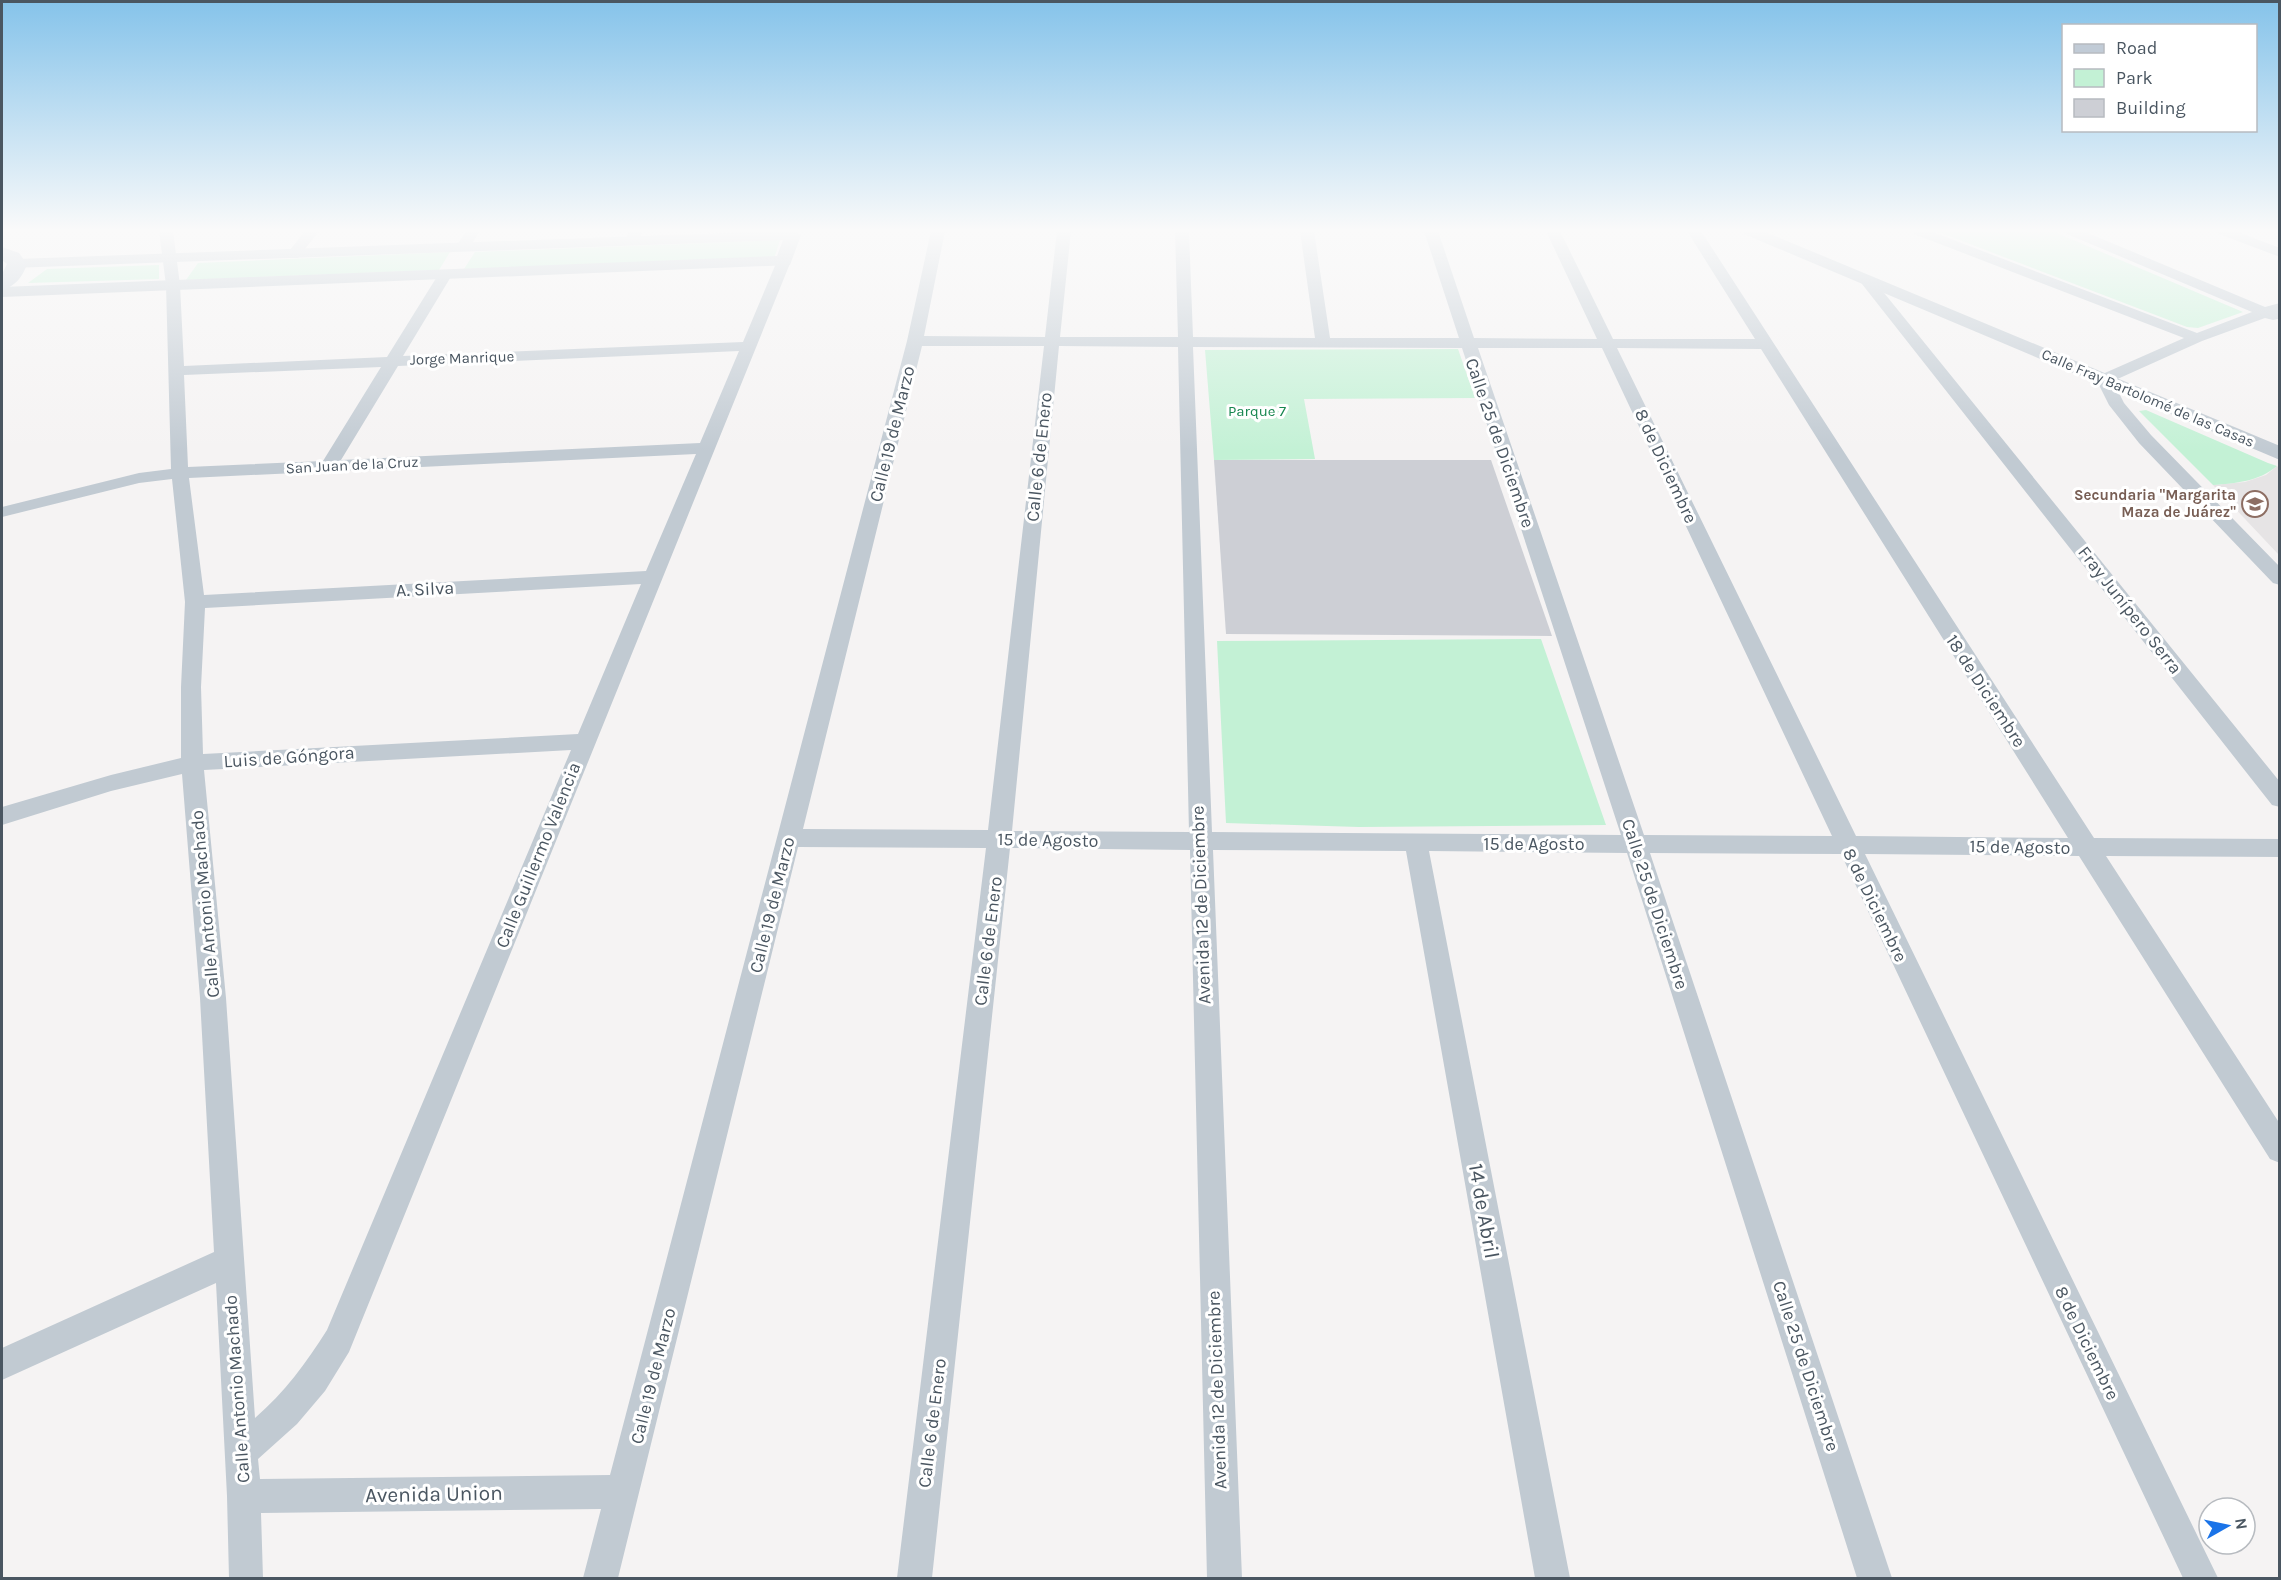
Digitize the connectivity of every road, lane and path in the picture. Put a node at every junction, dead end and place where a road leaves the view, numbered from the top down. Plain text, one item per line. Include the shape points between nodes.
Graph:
1 (174, 305) edge
2 (427, 305) edge
3 (766, 305) edge
4 (923, 305) edge
5 (1055, 305) edge
6 (1185, 305) edge
7 (1317, 305) edge
8 (1455, 305) edge
9 (1589, 305) edge
10 (1740, 305) edge
11 (1887, 305) edge
12 (1926, 305) edge
13 (2111, 305) edge
14 (2255, 305) edge
15 (2275, 313) edge
16 (2197, 338) junction
17 (915, 341) junction
18 (1050, 342) junction
19 (1323, 342) junction
20 (1186, 343) junction
21 (1467, 343) junction
22 (1608, 344) junction
23 (1764, 344) junction
24 (749, 346) junction
25 (394, 361) junction
26 (176, 371) junction
27 (2104, 379) junction
28 (707, 448) junction
29 (2280, 454) edge
30 (329, 466) junction
31 (180, 473) junction
32 (2, 512) edge
33 (654, 577) junction
34 (2280, 579) edge
35 (195, 602) junction
36 (584, 741) junction
37 (192, 764) junction
38 (2280, 799) edge
39 (2, 816) edge
40 (789, 838) junction
41 (999, 840) junction
42 (1199, 842) junction
43 (1416, 844) junction
44 (1636, 845) junction
45 (1846, 845) junction
46 (2086, 848) junction
47 (2280, 848) edge
48 (2280, 1150) edge
49 (229, 1261) junction
50 (2, 1364) edge
51 (241, 1452) junction
52 (624, 1492) junction
53 (244, 1496) junction
54 (246, 1578) edge
55 (602, 1578) edge
56 (914, 1578) edge
57 (1224, 1578) edge
58 (1552, 1578) edge
59 (1875, 1578) edge
60 (2201, 1578) edge

1 - 26 street, Calle Antonio Machado
2 - 25 street
3 - 24 street, Calle Guillermo Valencia
4 - 17 street, Calle 19 de Marzo
5 - 18 street, Calle 6 de Enero
6 - 20 street, Avenida 12 de Diciembre
7 - 19 street
8 - 21 street, Calle 25 de Diciembre
9 - 22 street, 8 de Diciembre
10 - 23 street, 18 de Diciembre
11 - 38 street, Fray Junípero Serra
12 - 27 street, Calle Fray Bartolomé de las Casas
13 - 16 street
14 - 15 street
15 - 16 street
16 - 27 street
17 - 18 street
17 - 40 street, Calle 19 de Marzo
18 - 20 street
18 - 41 street, Calle 6 de Enero
19 - 20 street
19 - 21 street
20 - 42 street, Avenida 12 de Diciembre
21 - 22 street
21 - 44 street, Calle 25 de Diciembre
22 - 23 street
22 - 45 street, 8 de Diciembre
23 - 46 street, 18 de Diciembre
24 - 25 street, Jorge Manrique
24 - 28 street, Calle Guillermo Valencia
25 - 26 street, Jorge Manrique
25 - 30 street
26 - 31 street, Calle Antonio Machado
27 - 29 street, Calle Fray Bartolomé de las Casas
27 - 34 street via 2118,405 2145,439
28 - 30 street, San Juan de la Cruz
28 - 33 street, Calle Guillermo Valencia
30 - 31 street, San Juan de la Cruz
31 - 32 street, San Juan de la Cruz via 129,481
31 - 35 street, Calle Antonio Machado
33 - 35 street, A. Silva
33 - 36 street, Calle Guillermo Valencia
35 - 37 street, Calle Antonio Machado
36 - 37 street, Luis de Góngora
36 - 51 street, Calle Guillermo Valencia via 338,1341 314,1380 286,1413
37 - 39 street, Luis de Góngora via 111,783
37 - 49 street, Calle Antonio Machado via 213,998
40 - 41 street, 15 de Agosto
40 - 52 street, Calle 19 de Marzo
41 - 42 street, 15 de Agosto
41 - 56 street, Calle 6 de Enero
42 - 43 street, 15 de Agosto
42 - 57 street, Avenida 12 de Diciembre
43 - 44 street, 15 de Agosto
43 - 58 street, 14 de Abril
44 - 45 street, 15 de Agosto
44 - 59 street, Calle 25 de Diciembre
45 - 46 street, 15 de Agosto
45 - 60 street, 8 de Diciembre
46 - 47 street, 15 de Agosto
46 - 48 street, 18 de Diciembre
49 - 50 street
49 - 51 street, Calle Antonio Machado
51 - 53 street, Calle Antonio Machado
52 - 53 street, Avenida Union
52 - 55 street, Calle 19 de Marzo
53 - 54 street, Calle Antonio Machado

